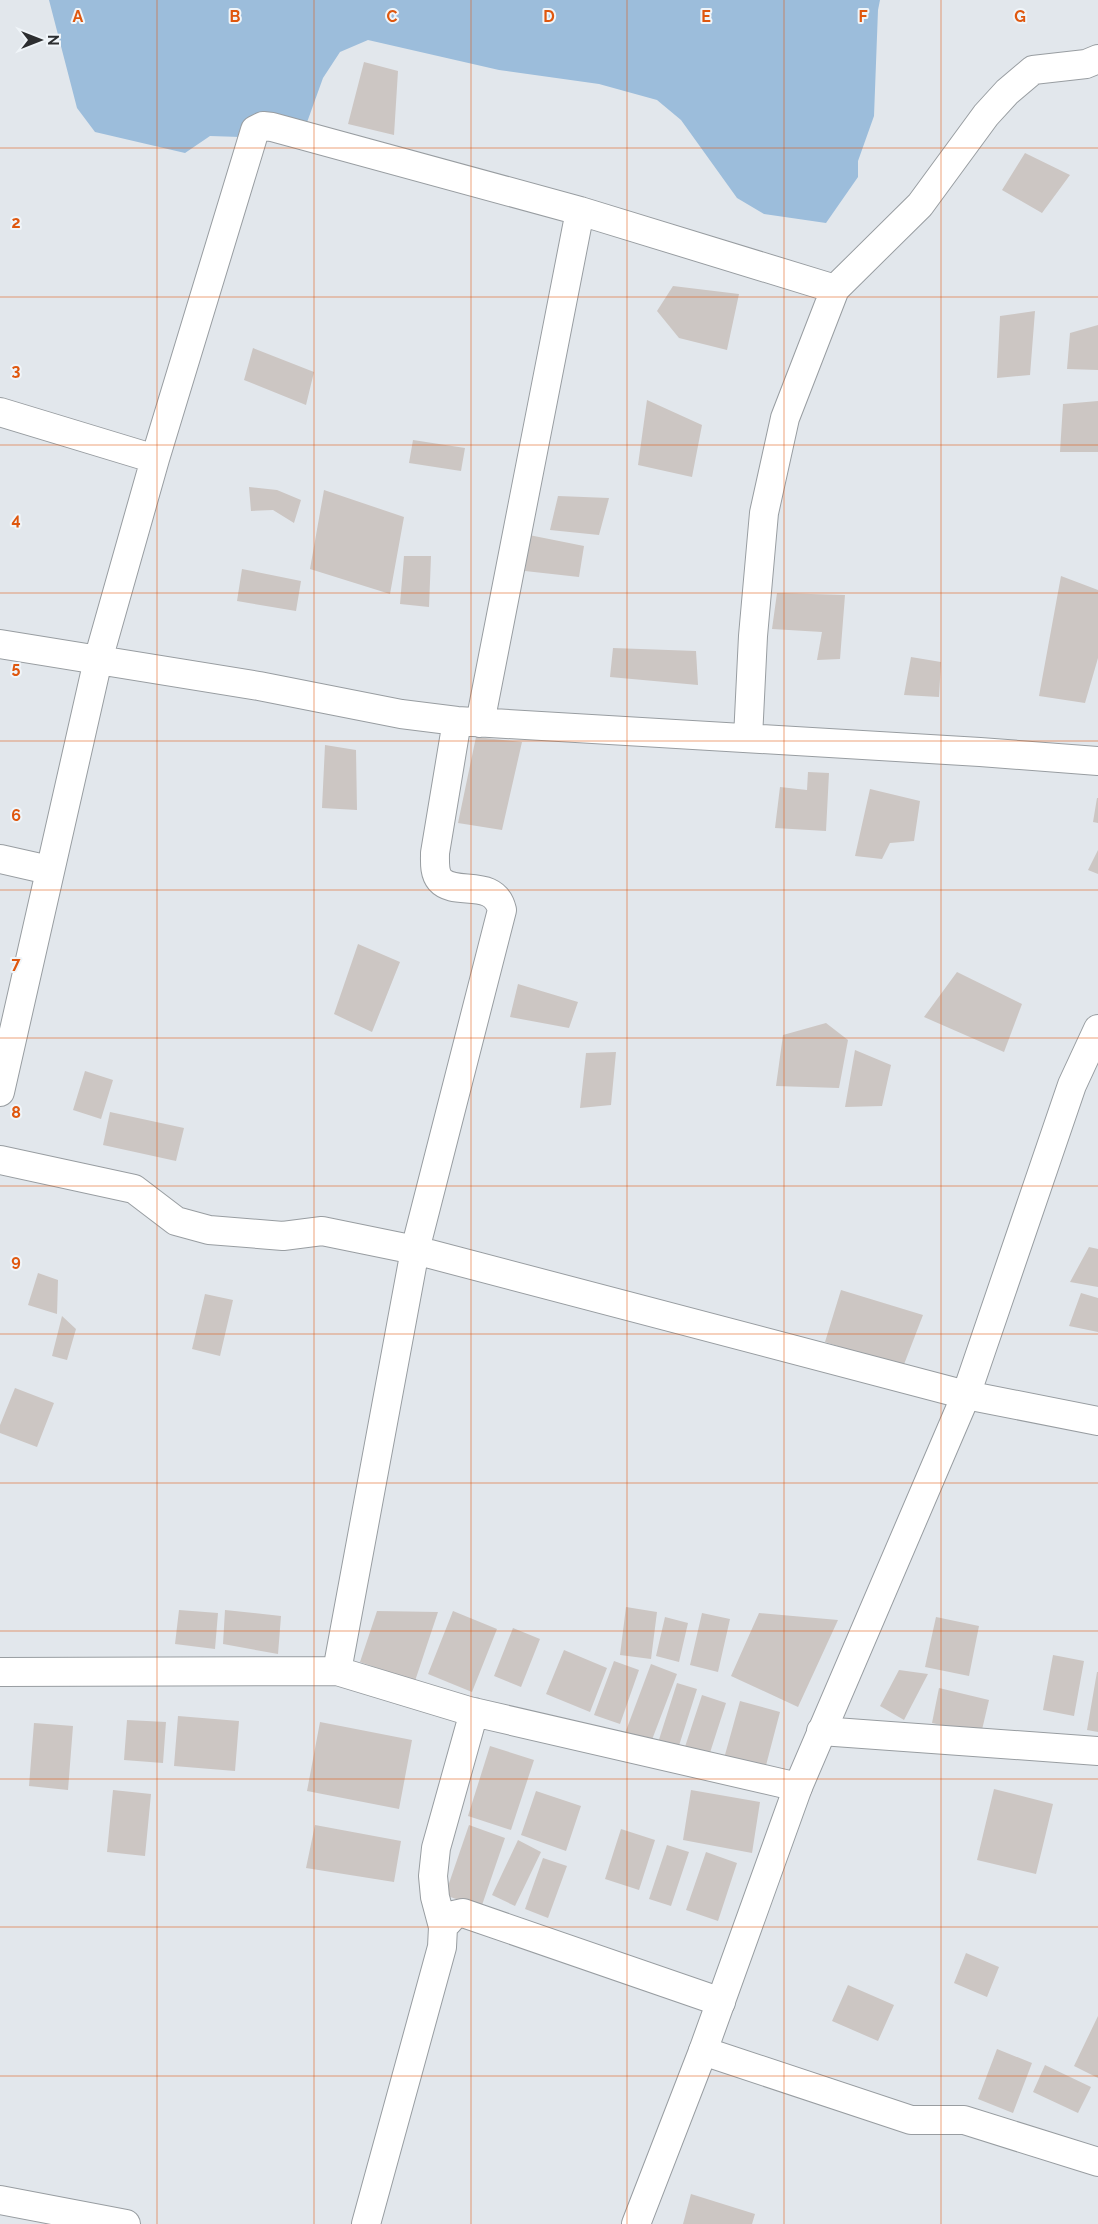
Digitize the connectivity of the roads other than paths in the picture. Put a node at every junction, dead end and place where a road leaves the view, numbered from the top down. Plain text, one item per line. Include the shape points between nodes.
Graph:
1 (1098, 59) edge
2 (580, 211) junction
3 (835, 289) junction
4 (0, 412) edge
5 (155, 459) junction
6 (0, 644) edge
7 (98, 660) junction
8 (469, 722) junction
9 (748, 738) junction
10 (1098, 761) edge
11 (0, 859) edge
12 (49, 870) junction
13 (1098, 1030) edge
14 (0, 1092) edge
15 (0, 1160) edge
16 (416, 1250) junction
17 (966, 1395) junction
18 (1098, 1421) edge
19 (336, 1671) junction
20 (0, 1672) edge
21 (474, 1712) junction
22 (821, 1732) junction
23 (1098, 1751) edge
24 (798, 1787) junction
25 (444, 1927) junction
26 (721, 2002) junction
27 (703, 2051) junction
28 (1098, 2162) edge
29 (0, 2200) edge
30 (126, 2224) edge
31 (366, 2224) edge
32 (636, 2224) edge

1 - 3 street via 1086,64 1034,70 1007,92 986,115 920,205
2 - 3 street
2 - 5 street via 272,127 263,126 255,130
2 - 8 street
3 - 9 street via 785,418 764,513
4 - 5 street
5 - 7 street
6 - 7 street
7 - 8 street via 259,686 401,714
7 - 12 street
8 - 9 street
8 - 16 street via 435,853 436,871 446,884 483,890 496,898 502,910
9 - 10 street
11 - 12 street
12 - 14 street
13 - 17 street via 1072,1085
15 - 16 street via 134,1189 176,1221 209,1230 283,1236 322,1231
16 - 17 street
16 - 19 street
17 - 18 street
17 - 22 street
19 - 20 street
19 - 21 street
21 - 24 street
21 - 25 street via 436,1848 434,1897
22 - 23 street
22 - 24 street
24 - 26 street
25 - 26 street via 454,1915 462,1913
25 - 31 street via 442,1947
26 - 27 street
27 - 28 street via 912,2120 964,2120
27 - 32 street
29 - 30 street

